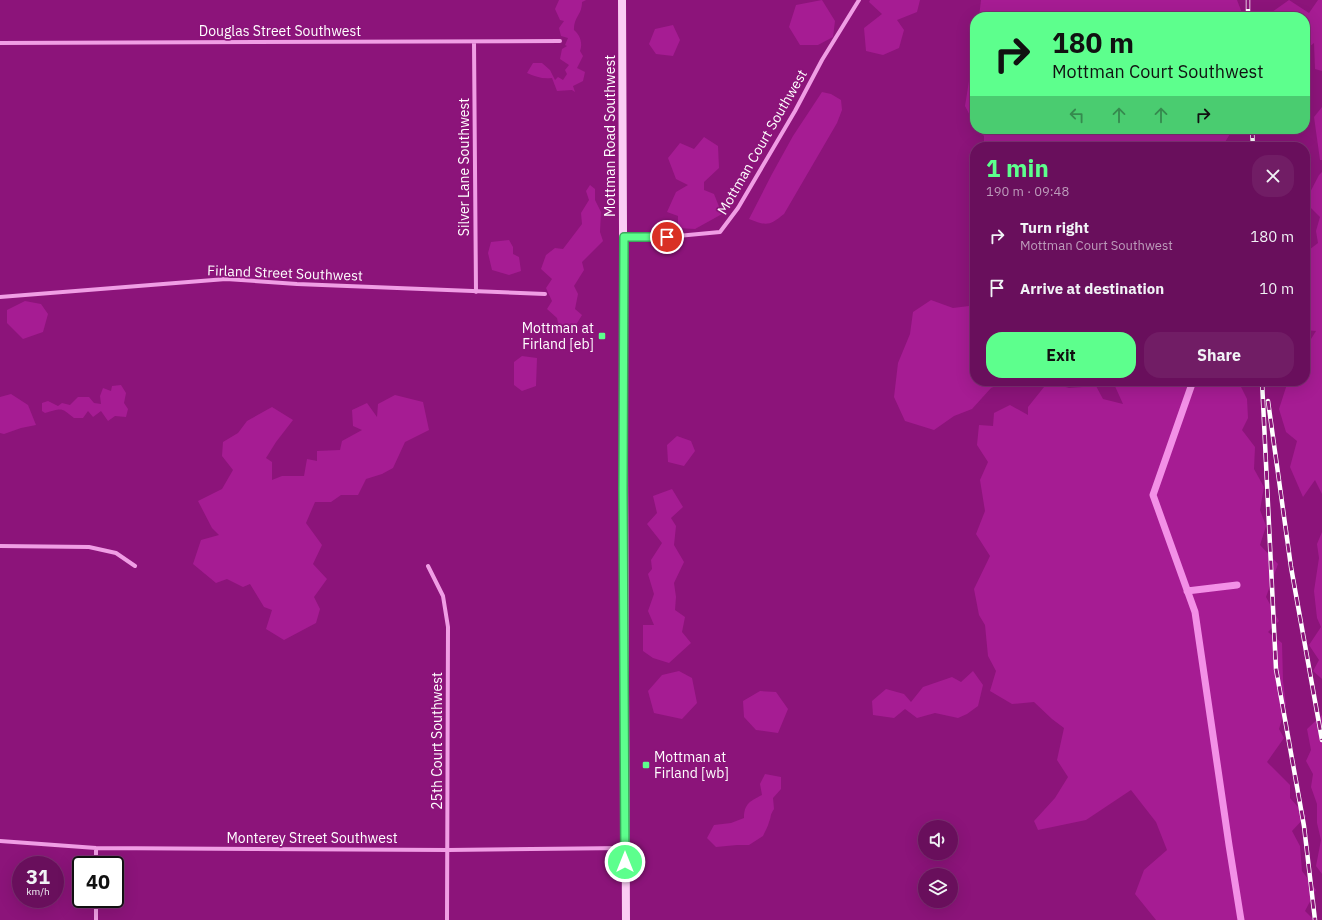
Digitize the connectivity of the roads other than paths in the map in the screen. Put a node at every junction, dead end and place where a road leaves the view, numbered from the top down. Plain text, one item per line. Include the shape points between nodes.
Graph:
1 (622, 0) edge
2 (859, 0) edge
3 (560, 41) dead end
4 (474, 42) junction
5 (0, 43) edge
6 (624, 237) junction
7 (476, 292) junction
8 (545, 294) dead end
9 (0, 297) edge
10 (0, 546) edge
11 (135, 566) dead end
12 (428, 566) dead end
13 (0, 841) edge
14 (96, 848) junction
15 (625, 848) junction
16 (448, 850) junction
17 (96, 856) edge
18 (96, 908) edge
19 (96, 920) edge
20 (447, 920) edge
21 (626, 920) edge

1 - 6 street, Mottman Road Southwest
2 - 6 street, Mottman Court Southwest via 738,208 720,232 667,237
3 - 4 street, Douglas Street Southwest
4 - 5 street, Douglas Street Southwest
4 - 7 street, Silver Lane Southwest
6 - 15 street, Mottman Road Southwest
7 - 8 street, Firland Street Southwest
7 - 9 street, Firland Street Southwest via 226,279
10 - 11 street via 89,547 116,554
12 - 16 street, 25th Court Southwest via 443,596 448,628
13 - 14 street, Monterey Street Southwest
14 - 16 street, Monterey Street Southwest
14 - 17 street
15 - 16 street, Monterey Street Southwest
15 - 21 street, Mottman Road Southwest
16 - 20 street, 25th Court Southwest
18 - 19 street

